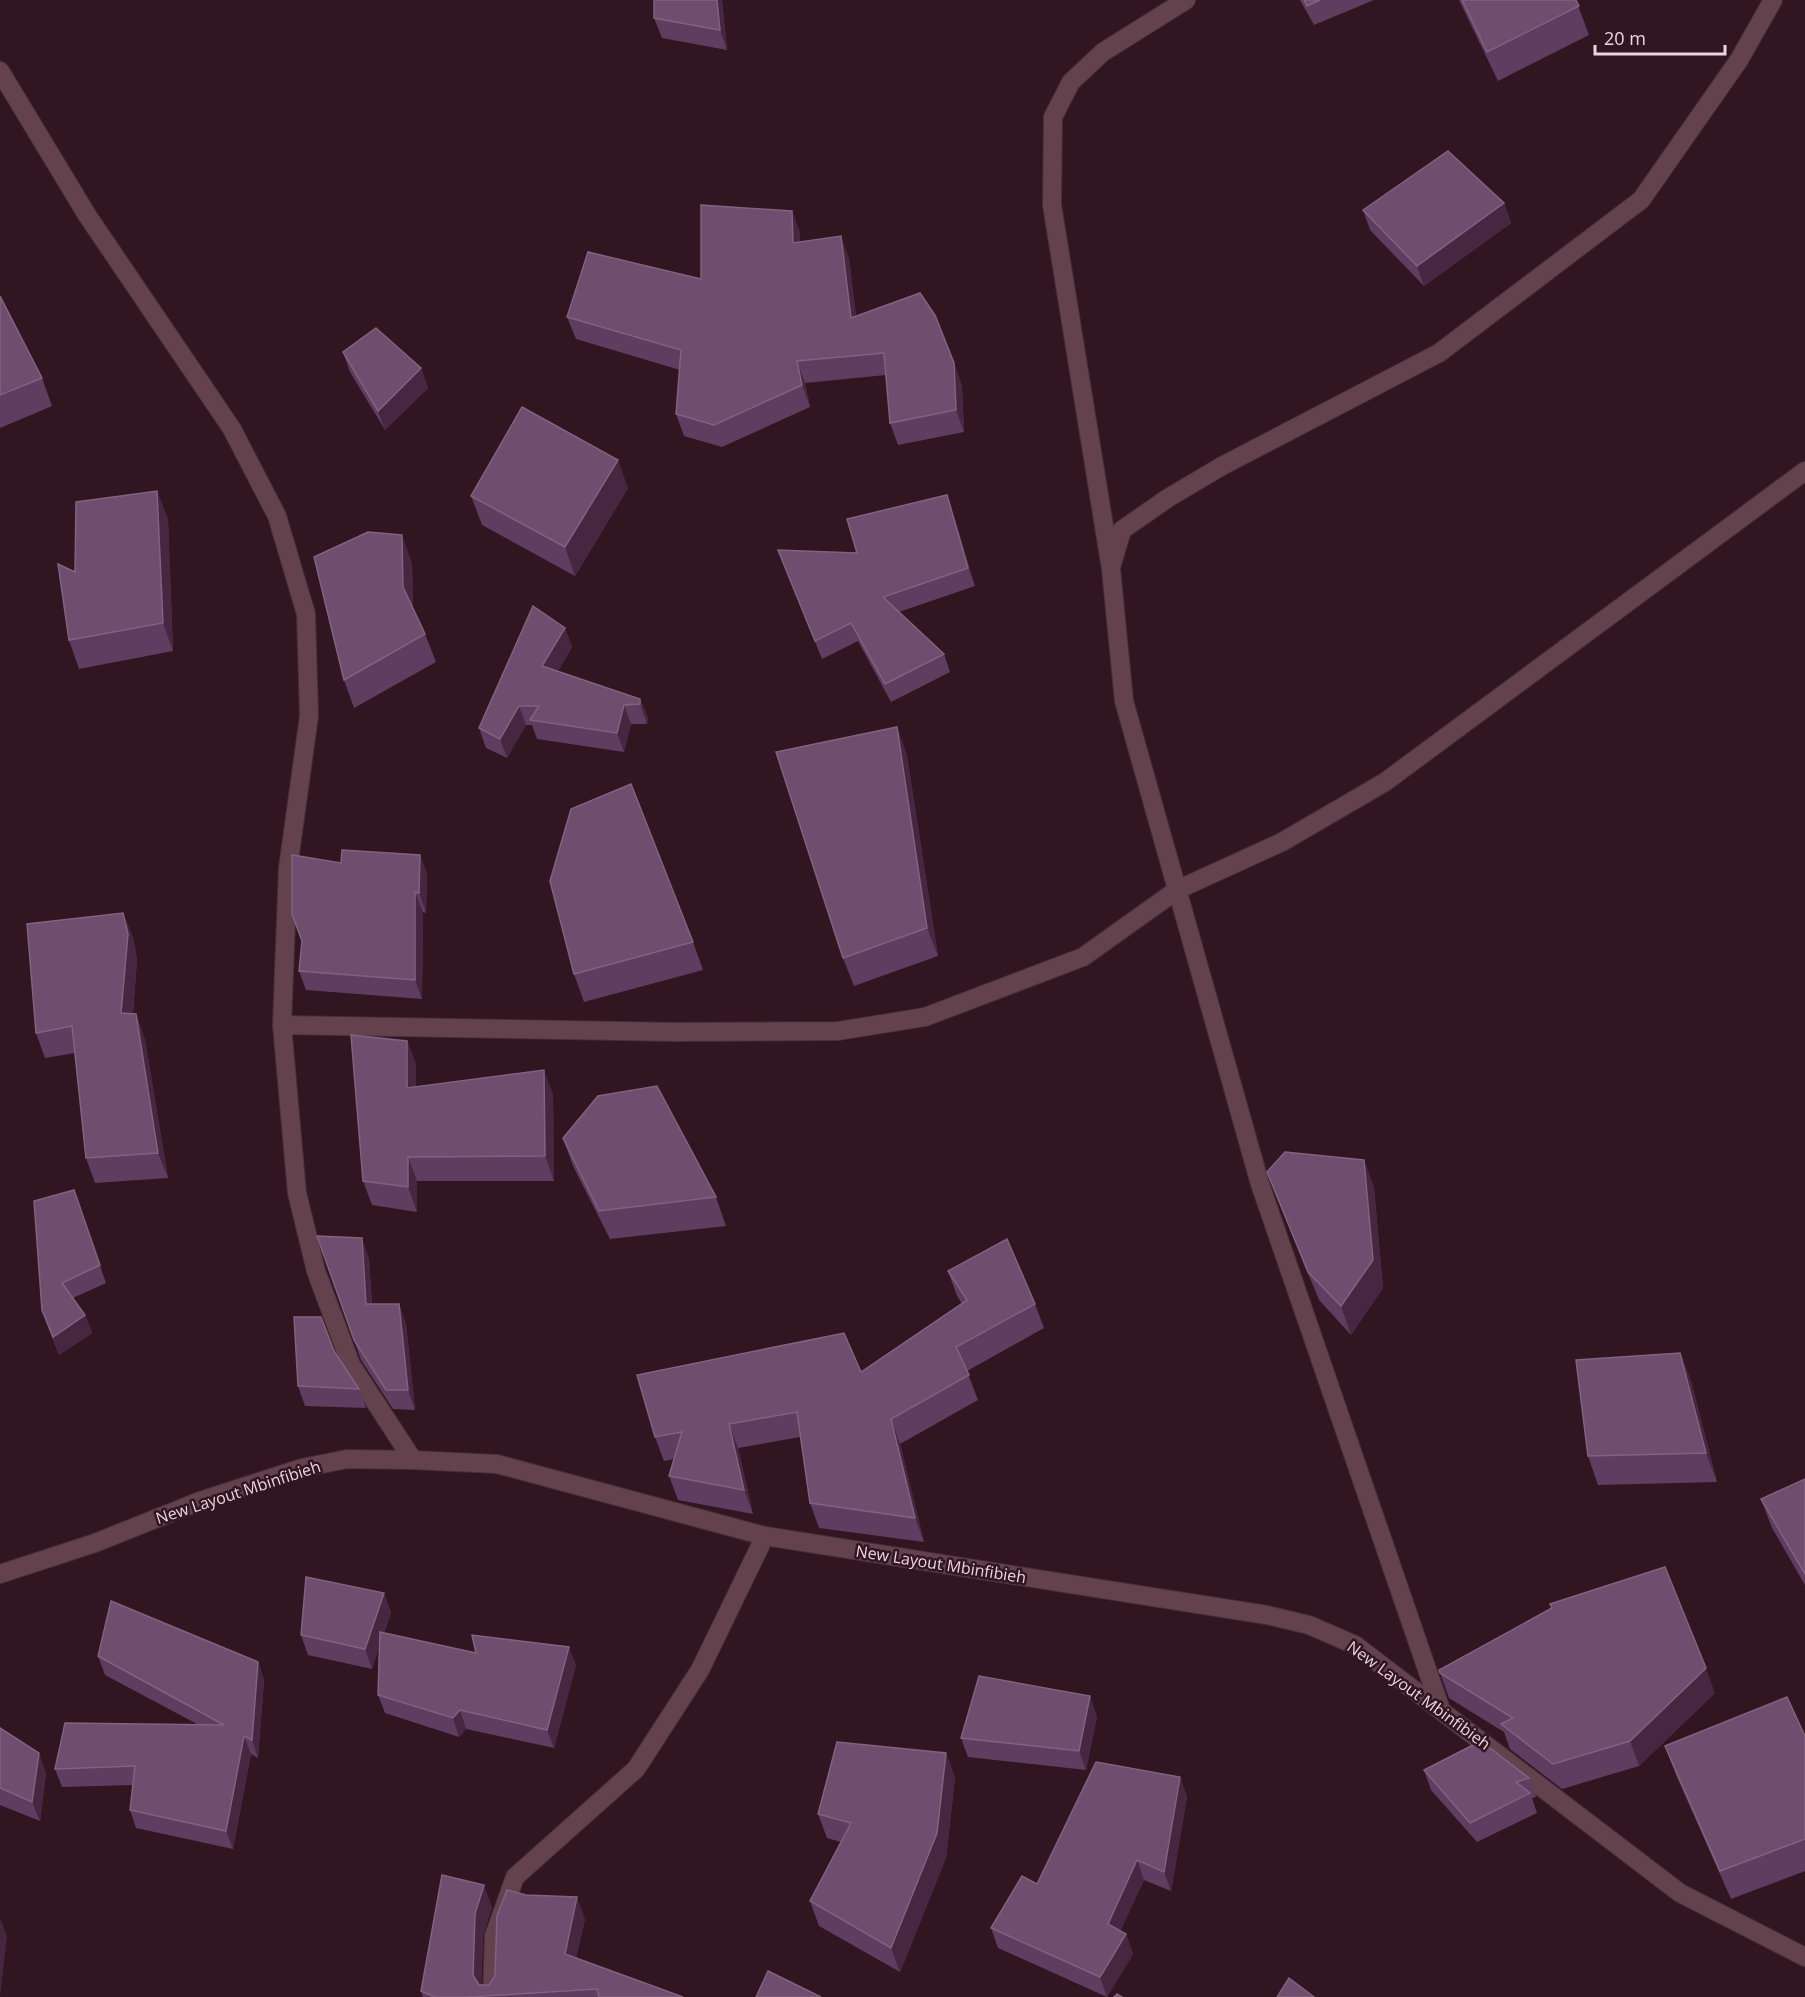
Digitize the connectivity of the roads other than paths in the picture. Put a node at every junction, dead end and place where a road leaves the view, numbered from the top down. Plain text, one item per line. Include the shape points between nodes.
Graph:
1 (1186, 0) edge
2 (1773, 0) edge
3 (0, 71) edge
4 (1805, 471) edge
5 (1111, 568) junction
6 (1178, 890) junction
7 (282, 1025) junction
8 (413, 1461) junction
9 (765, 1536) junction
10 (0, 1574) edge
11 (1441, 1710) junction
12 (1805, 1958) edge
13 (492, 1997) edge

1 - 5 street via 1103,52 1071,82 1053,117 1052,205
2 - 5 street via 1739,60 1641,200 1439,353 1168,498 1122,530
3 - 7 street via 87,215 232,429 277,516 306,614 309,716 288,868
4 - 6 street via 1385,782 1282,842
5 - 6 street via 1124,701
6 - 7 street via 1083,957 925,1017 838,1031
6 - 11 street via 1260,1184
7 - 8 street via 297,1193 316,1271 351,1365
8 - 9 street, New Layout Mbinfibieh via 497,1464
8 - 10 street, New Layout Mbinfibieh via 347,1459 302,1468
9 - 11 street, New Layout Mbinfibieh via 1267,1615 1309,1625 1355,1645
9 - 13 street via 700,1670 636,1768 515,1877 494,1936
11 - 12 street, New Layout Mbinfibieh via 1680,1893

